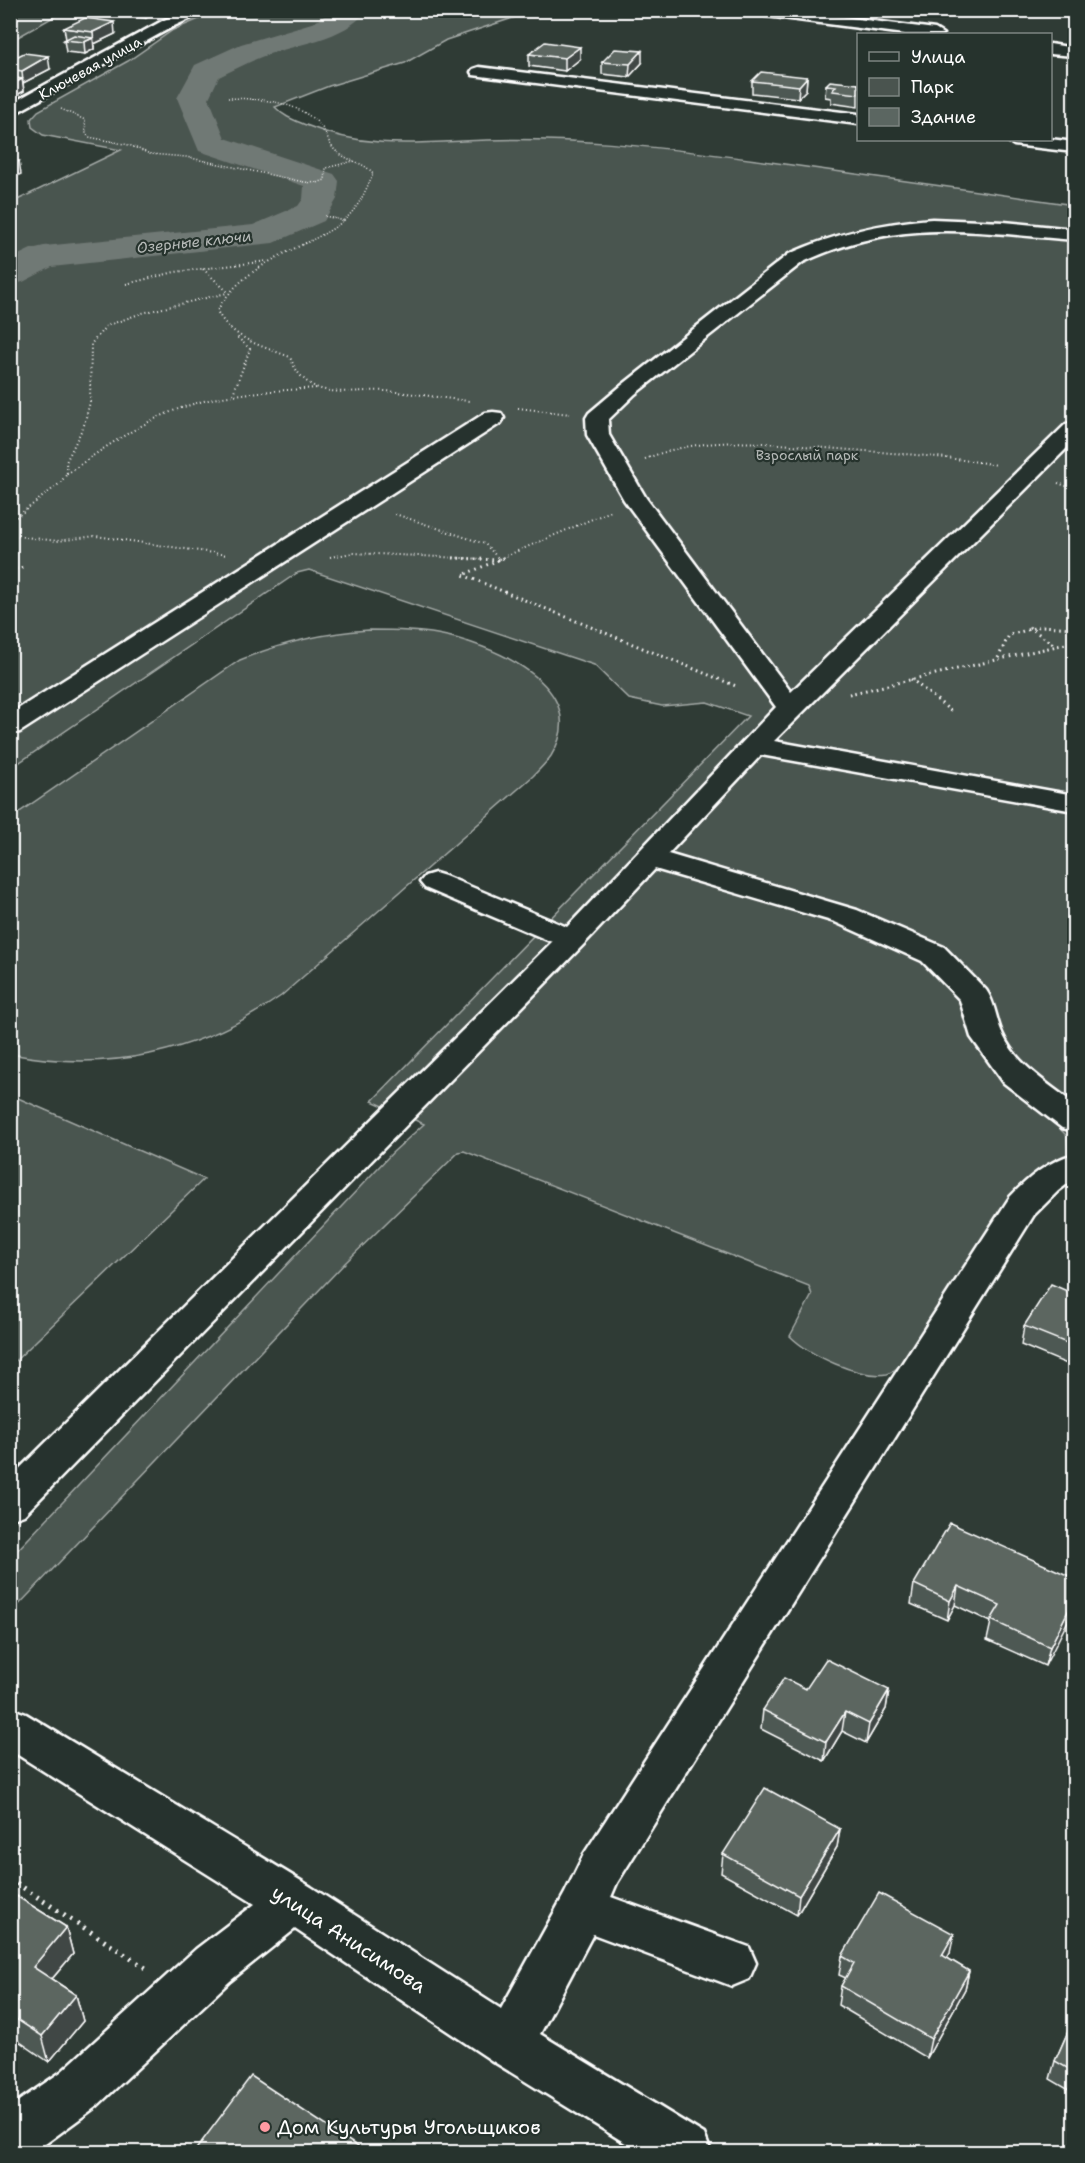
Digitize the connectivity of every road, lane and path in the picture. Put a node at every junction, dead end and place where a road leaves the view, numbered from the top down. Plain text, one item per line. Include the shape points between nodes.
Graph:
1 (202, 10) edge
2 (752, 10) edge
3 (926, 33) edge
4 (1052, 49) edge
5 (1074, 52) edge
6 (479, 72) dead end
7 (228, 98) dead end
8 (25, 104) junction
9 (10, 111) edge
10 (857, 119) edge
11 (1023, 141) edge
12 (1074, 147) edge
13 (358, 161) junction
14 (325, 216) dead end
15 (345, 221) junction
16 (1074, 235) edge
17 (268, 261) junction
18 (203, 269) junction
19 (126, 284) dead end
20 (228, 292) junction
21 (234, 333) junction
22 (318, 388) junction
23 (234, 394) junction
24 (493, 409) junction
25 (597, 418) junction
26 (1074, 429) edge
27 (642, 460) dead end
28 (1030, 473) junction
29 (67, 474) junction
30 (1074, 489) edge
31 (636, 500) junction
32 (10, 522) edge
33 (25, 567) dead end
34 (10, 570) edge
35 (1029, 626) junction
36 (1074, 628) edge
37 (1074, 642) edge
38 (1056, 646) junction
39 (998, 658) junction
40 (911, 679) junction
41 (790, 708) junction
42 (952, 712) dead end
43 (10, 726) edge
44 (755, 746) junction
45 (1074, 803) edge
46 (650, 858) junction
47 (435, 882) dead end
48 (572, 939) junction
49 (1074, 1120) edge
50 (1074, 1166) edge
51 (10, 1504) edge
52 (10, 1727) edge
53 (10, 1879) edge
54 (294, 1902) junction
55 (582, 1908) junction
56 (732, 1964) dead end
57 (183, 1992) junction
58 (509, 2043) junction
59 (10, 2135) edge
60 (676, 2150) edge

1 - 8 street, Ключевая улица via 169,23
2 - 3 street
4 - 5 street
6 - 10 street
7 - 13 path via 267,99 302,110 325,130 339,153
8 - 9 street, Ключевая улица
8 - 13 path via 76,114 85,120 89,136 150,154 186,157 304,182 325,180 326,168
11 - 12 street
13 - 15 path via 373,173
14 - 15 path
15 - 17 path
16 - 25 street via 994,227 894,227 819,246 796,258
17 - 18 path
17 - 20 path
18 - 19 path
18 - 20 path
20 - 21 path via 217,311 221,323
20 - 29 path via 106,326 91,344 90,402 66,462
21 - 22 path via 290,357 296,373
21 - 23 path via 250,349
22 - 23 path
22 - 24 path via 331,393 384,391
23 - 29 path via 173,411 97,452
24 - 25 path
24 - 43 street
25 - 31 street via 597,435
26 - 28 street
27 - 28 path via 657,452 702,444 746,443 956,457
28 - 30 path
28 - 41 street
29 - 32 path
31 - 41 street
31 - 41 path via 463,575
33 - 34 path
35 - 36 path
35 - 38 path
35 - 39 path via 1009,635
37 - 38 path
38 - 39 path
39 - 40 path
40 - 41 path
40 - 42 path
41 - 44 street
44 - 45 street
44 - 46 street
46 - 48 street
46 - 49 street via 846,916 933,954 975,997 987,1037 1016,1076
47 - 48 street
48 - 51 street
50 - 55 street via 1064,1169 1022,1206 600,1869
52 - 54 street, улица Анисимова
53 - 57 path
54 - 57 street
54 - 58 street, улица Анисимова
55 - 56 street
55 - 58 street
57 - 59 street via 79,2089
58 - 60 street, улица Анисимова

